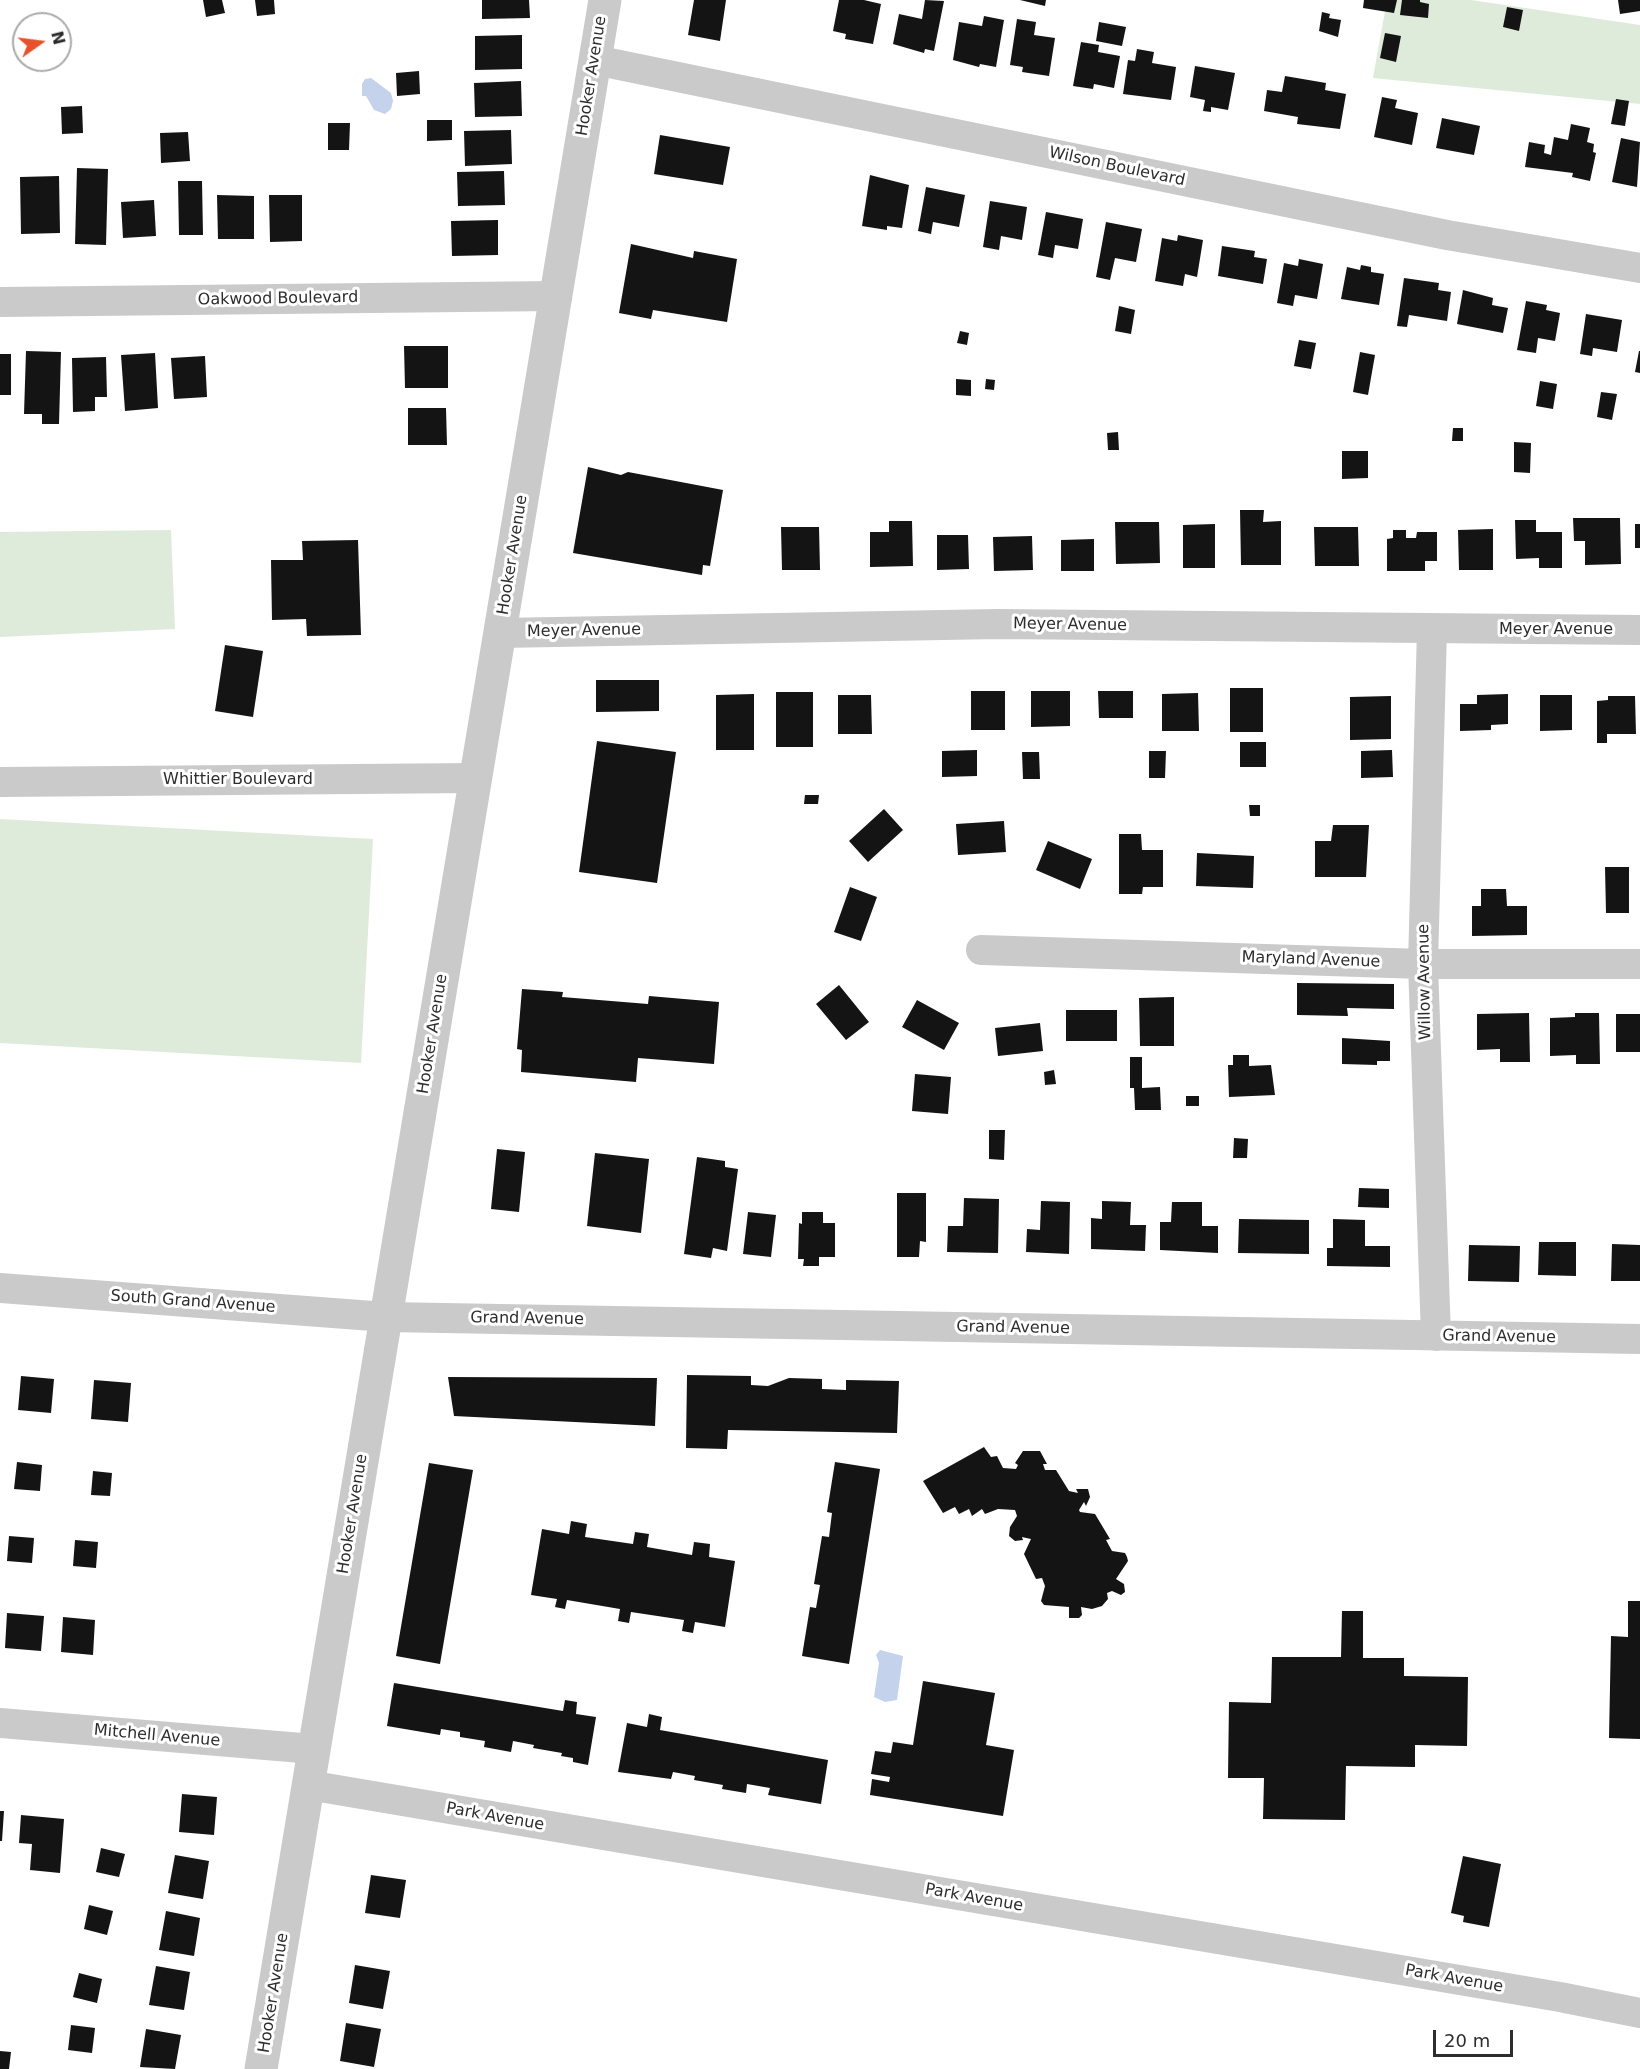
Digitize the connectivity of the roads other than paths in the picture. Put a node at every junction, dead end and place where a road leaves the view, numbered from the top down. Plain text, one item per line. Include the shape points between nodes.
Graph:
1 (604, 0) edge
2 (594, 60) junction
3 (1640, 268) edge
4 (556, 296) junction
5 (0, 302) edge
6 (1432, 629) junction
7 (1640, 630) edge
8 (500, 633) junction
9 (476, 778) junction
10 (0, 782) edge
11 (981, 950) dead end
12 (1423, 964) junction
13 (1640, 964) edge
14 (0, 1288) edge
15 (386, 1317) junction
16 (1436, 1336) junction
17 (1640, 1339) edge
18 (0, 1724) edge
19 (314, 1749) junction
20 (308, 1785) junction
21 (1640, 2013) edge
22 (261, 2069) edge

1 - 2 street, Hooker Avenue
2 - 3 street, Wilson Boulevard via 1447,235
2 - 4 street, Hooker Avenue
4 - 5 street, Oakwood Boulevard
4 - 8 street, Hooker Avenue
6 - 7 street, Meyer Avenue
6 - 8 street, Meyer Avenue via 998,624
6 - 12 street, Willow Avenue
8 - 9 street, Hooker Avenue
9 - 10 street, Whittier Boulevard
9 - 15 street, Hooker Avenue
11 - 12 street, Maryland Avenue
12 - 13 street, Maryland Avenue
12 - 16 street, Willow Avenue
14 - 15 street, South Grand Avenue
15 - 16 street, Grand Avenue
15 - 19 street, Hooker Avenue
16 - 17 street, Grand Avenue
18 - 19 street, Mitchell Avenue
19 - 20 street, Hooker Avenue
20 - 21 street, Park Avenue via 1560,1996
20 - 22 street, Hooker Avenue

